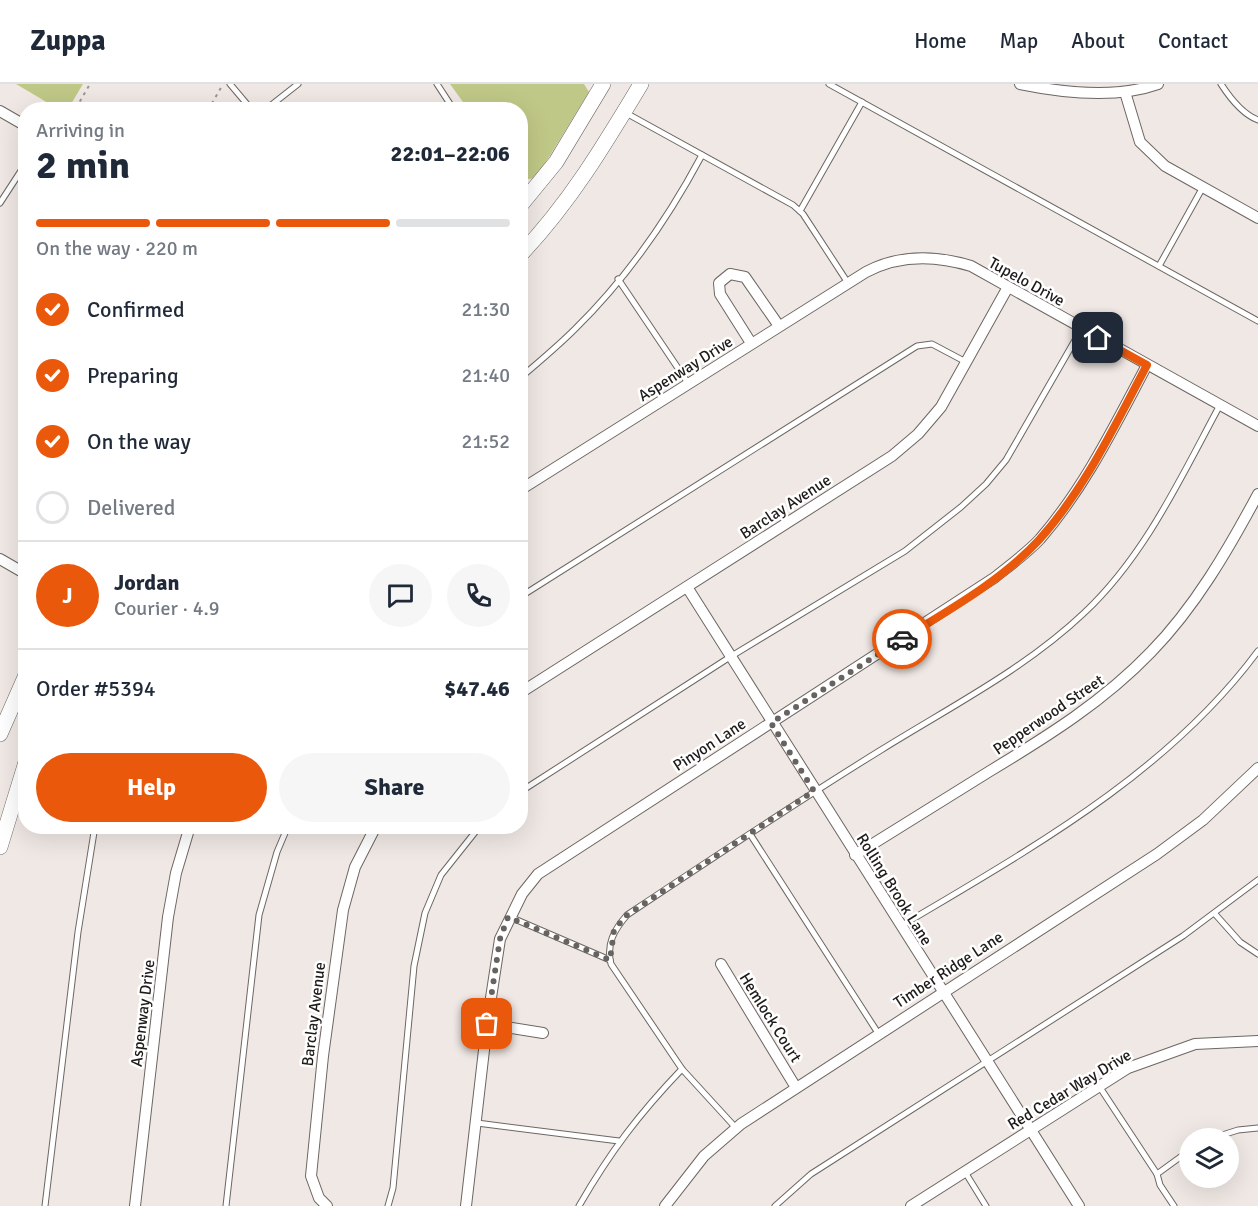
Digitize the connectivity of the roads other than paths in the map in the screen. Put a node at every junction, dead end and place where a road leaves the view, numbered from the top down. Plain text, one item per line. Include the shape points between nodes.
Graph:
1 (230, 84) edge
2 (298, 84) edge
3 (437, 84) edge
4 (603, 84) edge
5 (641, 84) edge
6 (829, 84) edge
7 (1020, 84) edge
8 (1158, 84) edge
9 (1221, 84) edge
10 (1125, 93) junction
11 (245, 102) edge
12 (275, 102) edge
13 (449, 102) edge
14 (862, 102) junction
15 (0, 111) edge
16 (624, 112) junction
17 (1258, 120) edge
18 (18, 121) edge
19 (702, 155) junction
20 (18, 175) edge
21 (1203, 187) junction
22 (528, 195) edge
23 (0, 203) edge
24 (800, 211) junction
25 (1258, 218) edge
26 (528, 247) edge
27 (1159, 266) junction
28 (867, 272) joint
29 (618, 279) junction
30 (848, 283) junction
31 (1008, 287) junction
32 (1258, 321) edge
33 (779, 326) junction
34 (1082, 328) junction
35 (752, 343) junction
36 (966, 362) junction
37 (1147, 365) junction
38 (528, 371) edge
39 (688, 383) junction
40 (1220, 405) junction
41 (1258, 426) edge
42 (528, 485) edge
43 (1258, 494) edge
44 (0, 559) edge
45 (18, 569) edge
46 (687, 587) junction
47 (528, 592) edge
48 (1258, 651) edge
49 (730, 657) junction
50 (528, 688) edge
51 (18, 693) edge
52 (771, 723) junction
53 (0, 734) edge
54 (1258, 768) edge
55 (528, 787) edge
56 (18, 788) edge
57 (814, 791) junction
58 (94, 834) edge
59 (187, 834) edge
60 (285, 834) edge
61 (372, 834) edge
62 (474, 834) edge
63 (750, 834) junction
64 (0, 847) edge
65 (855, 855) junction
66 (1258, 880) edge
67 (1215, 914) junction
68 (508, 917) junction
69 (901, 927) junction
70 (1258, 954) edge
71 (610, 960) junction
72 (721, 964) dead end
73 (942, 991) junction
74 (487, 1024) junction
75 (543, 1033) dead end
76 (878, 1033) junction
77 (1258, 1041) edge
78 (987, 1062) junction
79 (682, 1069) junction
80 (795, 1086) junction
81 (1099, 1086) junction
82 (477, 1123) junction
83 (736, 1128) junction
84 (1258, 1128) edge
85 (1030, 1130) junction
86 (1239, 1130) edge
87 (619, 1141) junction
88 (1179, 1158) edge
89 (965, 1172) junction
90 (1157, 1174) junction
91 (45, 1206) edge
92 (135, 1206) edge
93 (226, 1206) edge
94 (327, 1206) edge
95 (388, 1206) edge
96 (466, 1206) edge
97 (579, 1206) edge
98 (665, 1206) edge
99 (775, 1206) edge
100 (911, 1206) edge
101 (986, 1206) edge
102 (1079, 1206) edge
103 (1174, 1206) edge

1 - 11 lane
2 - 12 lane
3 - 13 lane
4 - 22 main road via 556,162
5 - 16 main road
6 - 14 lane
7 - 10 street
8 - 10 street
9 - 17 lane via 1251,118
10 - 21 street via 1140,142 1165,166
14 - 24 lane
14 - 27 lane
15 - 18 street
16 - 19 lane
16 - 26 main road via 591,166
19 - 24 lane
19 - 29 lane via 669,213
20 - 23 lane
21 - 25 street
21 - 27 lane
24 - 30 lane
27 - 32 lane
28 - 30 street, Aspenway Drive
28 - 31 street, Tupelo Drive via 899,259 941,258 970,266
29 - 38 lane via 576,328
29 - 39 lane
30 - 33 street, Aspenway Drive
31 - 34 street, Tupelo Drive
31 - 36 street, Barclay Avenue
33 - 35 street, Aspenway Drive
33 - 35 street via 746,277 730,274 719,283 720,294
34 - 37 street, Tupelo Drive
34 - 49 lane via 1024,431 987,484 905,551
35 - 39 street, Aspenway Drive
36 - 46 street, Barclay Avenue via 941,407 892,456
36 - 47 lane via 932,344 917,346
37 - 40 street, Tupelo Drive
37 - 52 street, Pinyon Lane via 1071,500 1038,541 994,578
39 - 42 street, Aspenway Drive
40 - 41 street, Tupelo Drive
40 - 57 lane via 1167,504 1115,579 1084,613 1029,658
43 - 65 street, Pepperwood Street via 1199,593 1125,678 1050,735
44 - 45 street
46 - 49 street, Rolling Brook Lane
46 - 50 street, Barclay Avenue
48 - 69 lane via 1177,742 1140,774
49 - 52 street, Rolling Brook Lane
49 - 55 lane
51 - 53 main road
52 - 57 street, Rolling Brook Lane
52 - 68 street, Pinyon Lane via 538,874
54 - 73 street, Timber Ridge Lane via 1203,820 1156,854
56 - 64 main road
57 - 63 lane
57 - 65 street, Rolling Brook Lane
58 - 91 lane
59 - 92 street, Aspenway Drive via 168,917
60 - 93 lane via 260,915
61 - 94 street, Barclay Avenue via 356,867 343,910 336,954 311,1176 319,1198
62 - 95 lane via 441,875 425,913 414,966 393,1188
63 - 71 lane via 627,915 614,930
63 - 76 lane
65 - 69 street, Rolling Brook Lane
66 - 67 lane
67 - 70 lane via 1240,942
67 - 78 lane
68 - 71 lane
68 - 74 street, Pinyon Lane via 500,939
69 - 73 street, Rolling Brook Lane
71 - 79 lane
72 - 80 street, Hemlock Court
73 - 76 street, Timber Ridge Lane
73 - 78 street, Rolling Brook Lane
74 - 75 street
74 - 82 street, Pinyon Lane
76 - 80 street, Timber Ridge Lane
77 - 81 street, Red Cedar Way Drive via 1195,1044 1128,1068
78 - 85 street, Rolling Brook Lane
78 - 99 lane via 811,1174
79 - 83 lane
79 - 87 lane
80 - 83 street, Timber Ridge Lane
81 - 85 street, Red Cedar Way Drive
81 - 90 lane
82 - 87 lane
82 - 96 street, Pinyon Lane
83 - 98 street, Timber Ridge Lane via 704,1156
84 - 86 lane
85 - 89 street, Red Cedar Way Drive
85 - 102 street, Rolling Brook Lane
87 - 97 lane
88 - 90 lane
89 - 100 street, Red Cedar Way Drive
89 - 101 lane
90 - 103 lane

